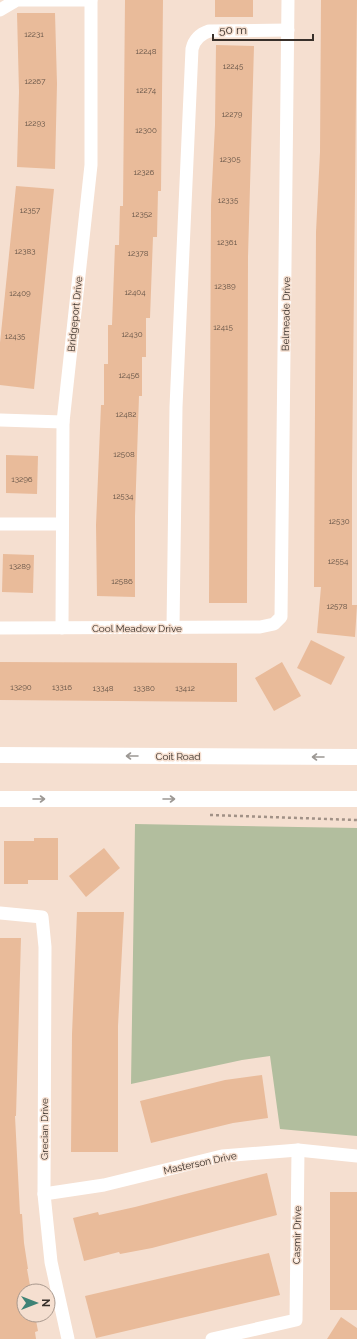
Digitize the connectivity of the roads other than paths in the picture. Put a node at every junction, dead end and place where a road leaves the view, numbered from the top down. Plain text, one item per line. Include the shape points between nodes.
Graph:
1 (91, 0) edge
2 (288, 0) edge
3 (0, 10) edge
4 (288, 30) junction
5 (0, 420) edge
6 (63, 422) junction
7 (0, 524) edge
8 (62, 524) junction
9 (274, 624) joint
10 (0, 628) edge
11 (62, 628) junction
12 (173, 628) junction
13 (0, 755) edge
14 (357, 757) edge
15 (0, 799) edge
16 (357, 799) edge
17 (0, 913) edge
18 (298, 1150) junction
19 (357, 1156) edge
20 (44, 1194) junction
21 (68, 1339) edge
22 (212, 1339) edge

1 - 3 street via 17,0
1 - 6 street, Bridgeport Drive via 91,165
2 - 4 street, Belmeade Drive
4 - 9 street, Belmeade Drive via 282,605 281,617
4 - 12 street via 209,31 197,38 192,49 176,407
5 - 6 street
6 - 8 street, Bridgeport Drive
7 - 8 street
8 - 11 street, Bridgeport Drive
9 - 12 street, Cool Meadow Drive via 260,627
10 - 11 street, Cool Meadow Drive
11 - 12 street, Cool Meadow Drive
14 -> 13 main road, Coit Road
15 -> 16 main road
17 - 20 street, Grecian Drive via 42,917 45,947
18 - 19 street, Masterson Drive
18 - 20 street, Masterson Drive via 222,1156 104,1185
18 - 22 street, Casmir Drive via 296,1320
20 - 21 street, Grecian Drive via 51,1262

